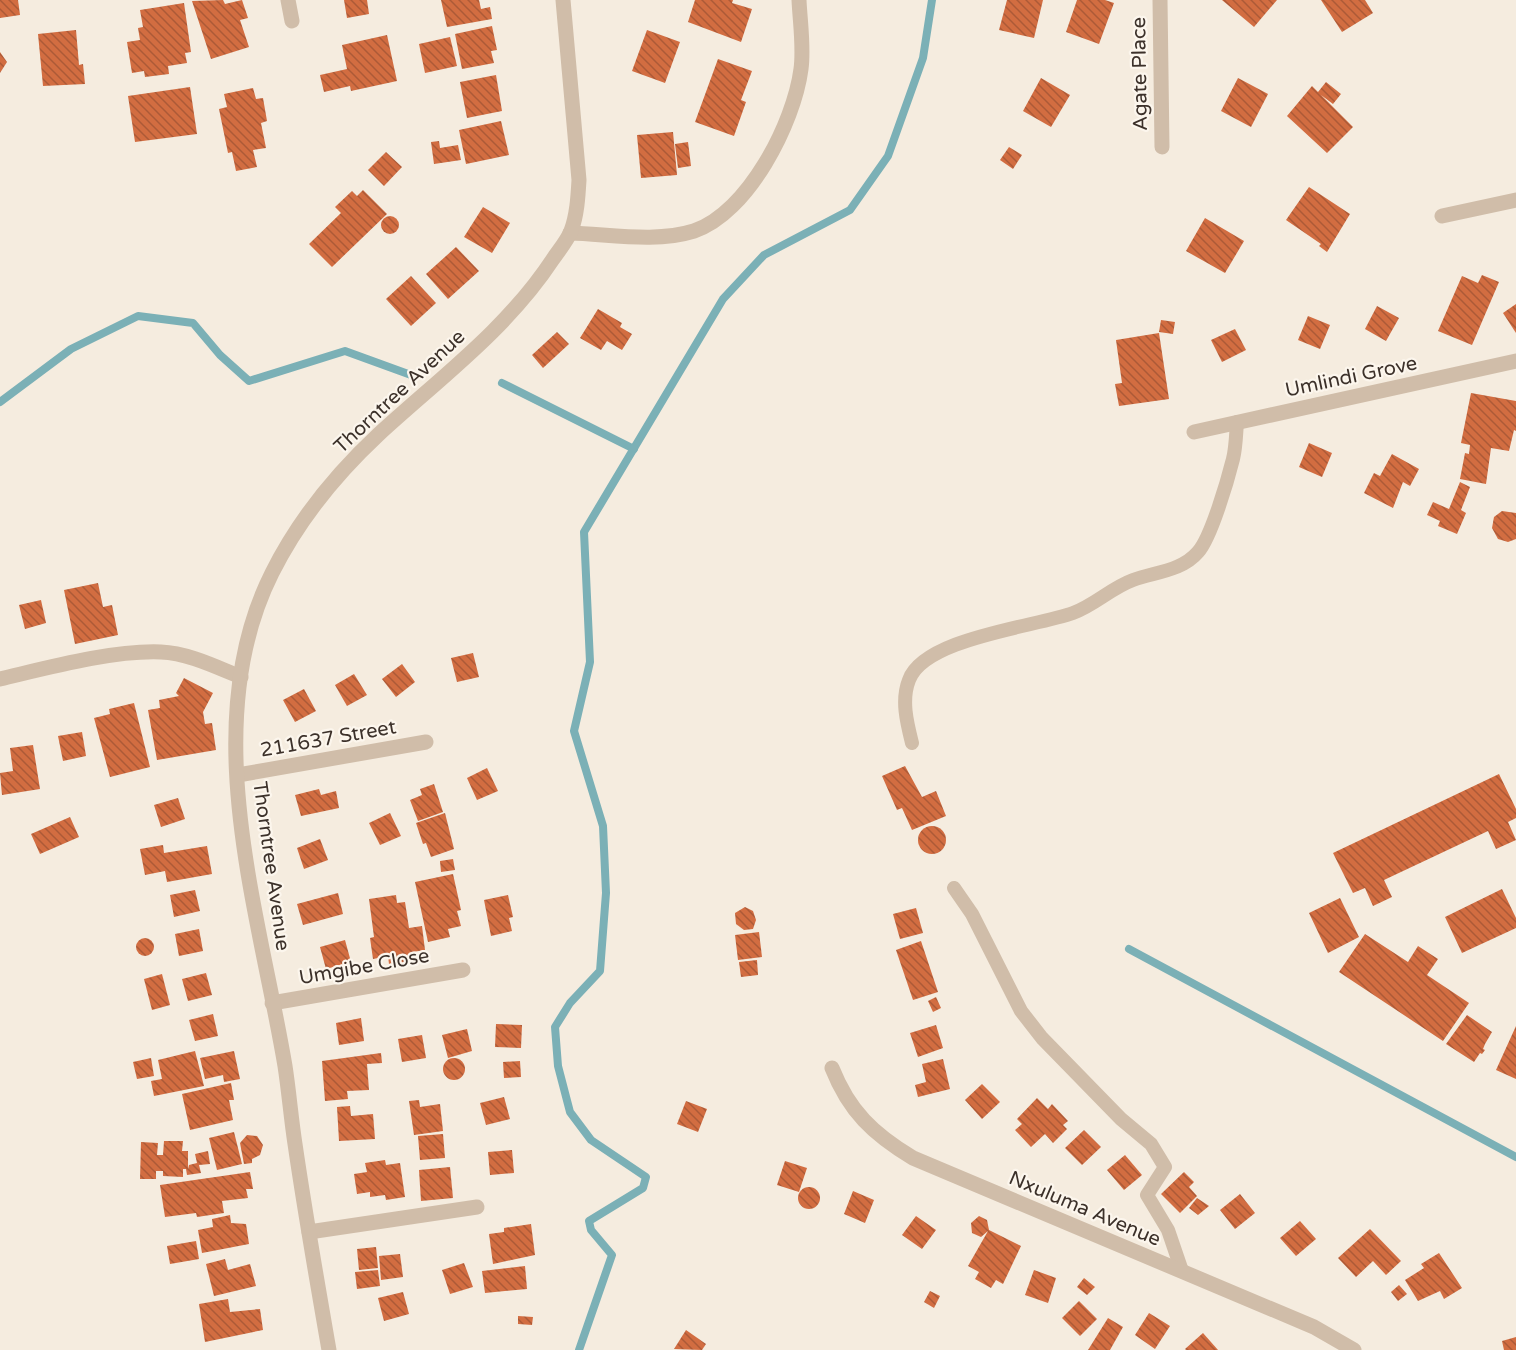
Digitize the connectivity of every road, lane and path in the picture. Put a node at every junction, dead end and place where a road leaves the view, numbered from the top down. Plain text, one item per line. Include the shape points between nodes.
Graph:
1 (288, 0) edge
2 (563, 0) edge
3 (799, 0) edge
4 (1160, 0) edge
5 (292, 21) dead end
6 (1161, 147) dead end
7 (1516, 200) edge
8 (1442, 216) dead end
9 (570, 233) junction
10 (1516, 361) edge
11 (1237, 422) junction
12 (1194, 432) dead end
13 (241, 677) junction
14 (0, 679) edge
15 (426, 742) dead end
16 (912, 743) dead end
17 (238, 775) junction
18 (954, 888) dead end
19 (463, 970) dead end
20 (272, 1003) junction
21 (832, 1068) dead end
22 (477, 1207) dead end
23 (309, 1232) junction
24 (1182, 1271) junction
25 (329, 1350) edge
26 (1354, 1350) edge

1 - 5 street
2 - 9 street, Thorntree Avenue via 579,180
3 - 9 street via 801,68 790,112 778,145 734,206 695,230 670,236
4 - 6 street, Agate Place
7 - 8 street
9 - 13 street, Thorntree Avenue via 535,286 482,343 377,436 313,506 272,574 249,634
10 - 11 street, Umlindi Grove
11 - 12 street, Umlindi Grove
11 - 16 lane via 1234,458 1209,532 1190,560 1174,569 1126,583 1074,612 982,635 927,660 914,670 906,692
13 - 14 street via 189,657 161,652 91,660
13 - 17 street, Thorntree Avenue via 236,722
15 - 17 street, 211637 Street
17 - 20 street, Thorntree Avenue via 240,820
18 - 24 lane via 972,914 1021,1011 1121,1119 1151,1144 1165,1167 1147,1195 1168,1230
19 - 20 street, Umgibe Close
20 - 23 street, Thorntree Avenue
21 - 24 street, Nxuluma Avenue via 853,1110 895,1148
22 - 23 street
23 - 25 street, Thorntree Avenue
24 - 26 street, Nxuluma Avenue via 1314,1327

